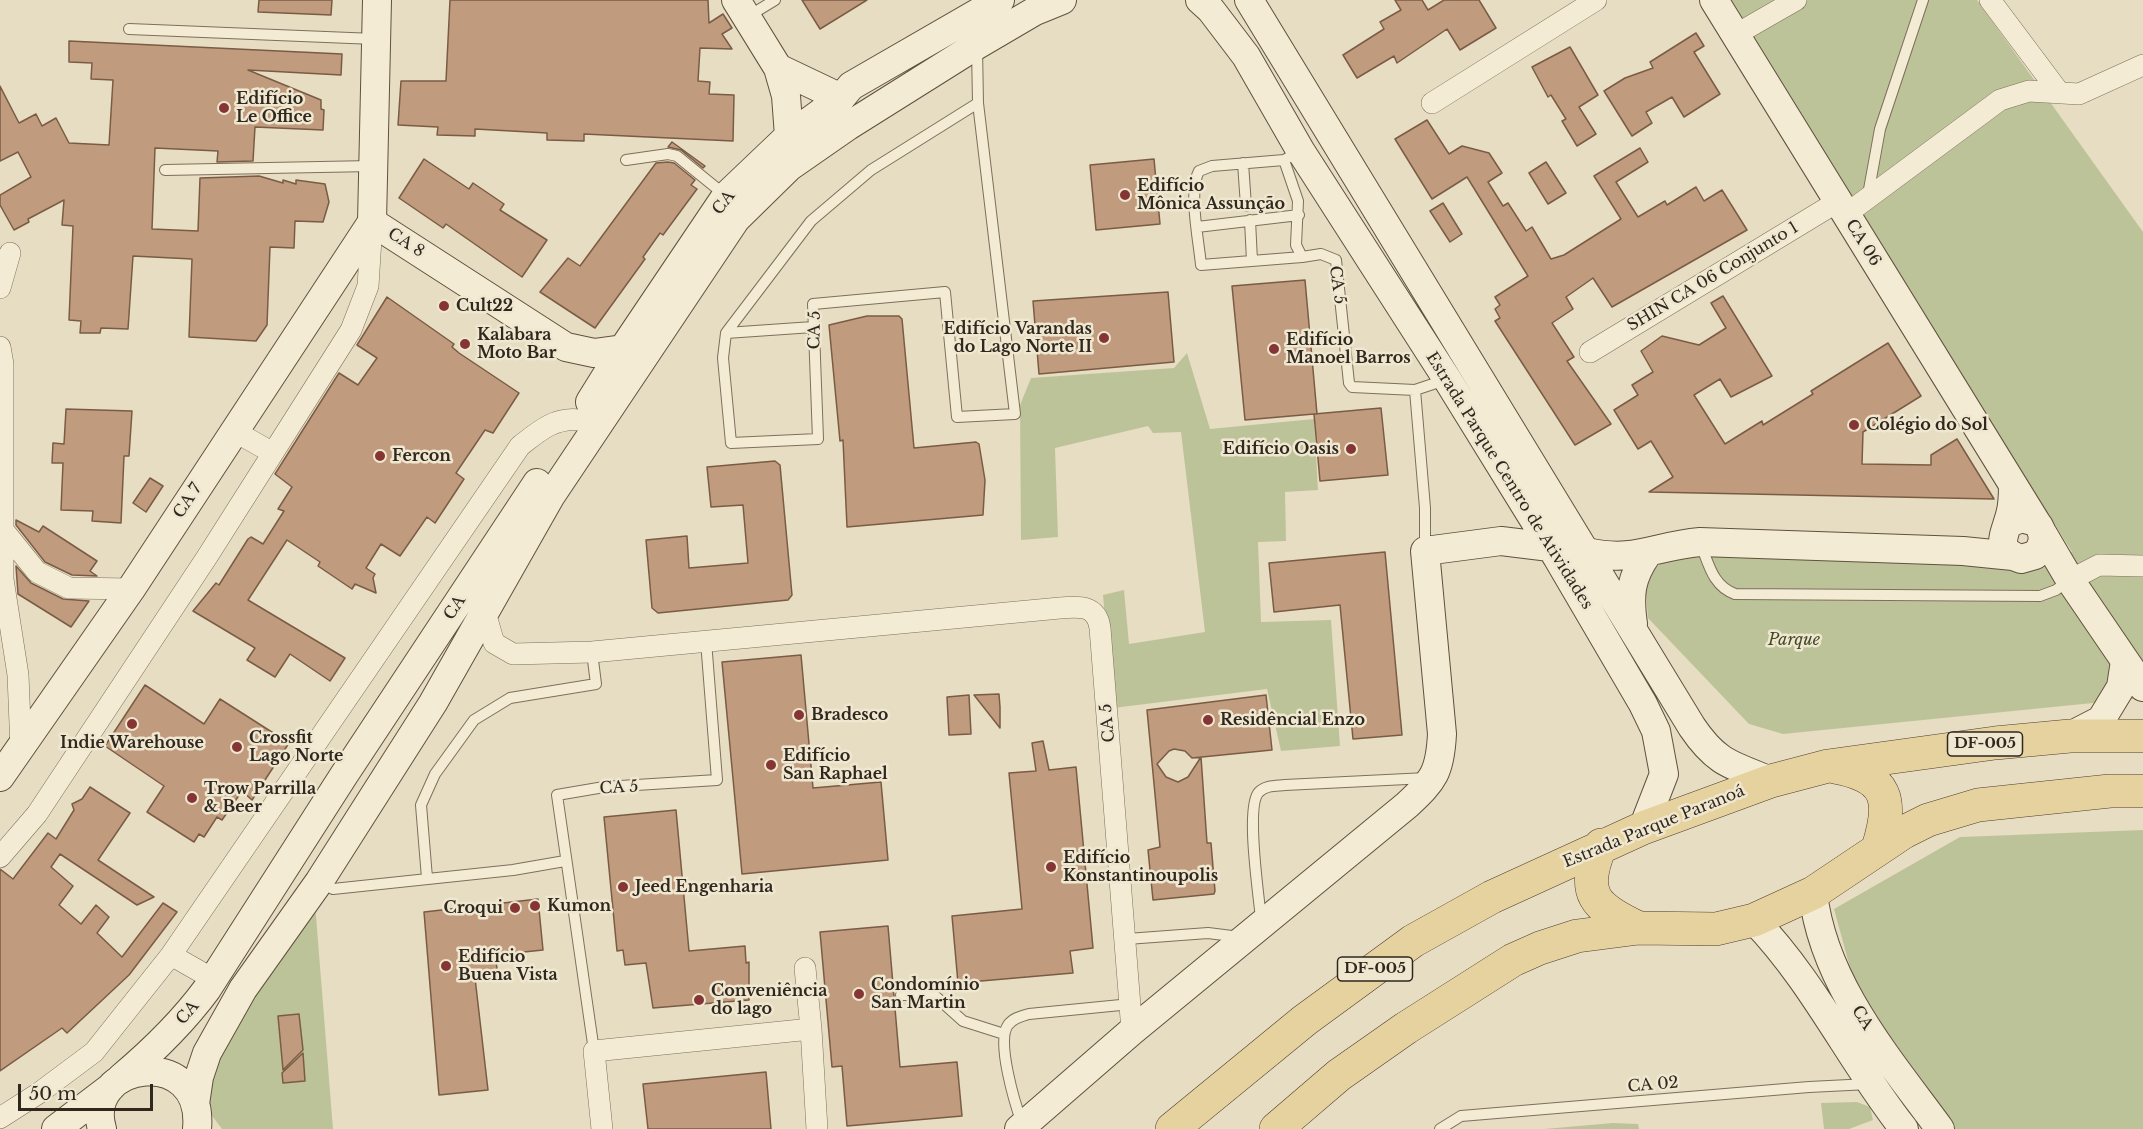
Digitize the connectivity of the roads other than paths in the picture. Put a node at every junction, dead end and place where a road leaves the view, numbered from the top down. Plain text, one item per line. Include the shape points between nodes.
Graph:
1 (377, 0) edge
2 (775, 0) edge
3 (1000, 0) edge
4 (1062, 0) edge
5 (1200, 0) edge
6 (1249, 0) edge
7 (1596, 0) edge
8 (1714, 0) edge
9 (1796, 0) edge
10 (1923, 0) edge
11 (1990, 0) edge
12 (741, 8) edge
13 (129, 29) dead end
14 (1735, 35) junction
15 (376, 39) junction
16 (977, 45) junction
17 (2143, 65) edge
18 (778, 68) junction
19 (2059, 92) junction
20 (841, 98) junction
21 (978, 103) junction
22 (1432, 104) dead end
23 (789, 136) junction
24 (1292, 155) junction
25 (626, 160) dead end
26 (1243, 163) junction
27 (373, 166) junction
28 (165, 170) dead end
29 (726, 196) junction
30 (1850, 205) junction
31 (1246, 206) dead end
32 (1299, 215) junction
33 (1250, 220) junction
34 (372, 222) junction
35 (1197, 227) junction
36 (10, 253) dead end
37 (1302, 257) junction
38 (1252, 261) junction
39 (0, 288) edge
40 (656, 319) junction
41 (813, 327) junction
42 (726, 333) junction
43 (0, 347) edge
44 (566, 347) junction
45 (623, 349) junction
46 (1590, 352) dead end
47 (1448, 379) junction
48 (1415, 390) junction
49 (583, 413) junction
50 (234, 431) junction
51 (273, 453) junction
52 (2013, 485) junction
53 (1529, 514) junction
54 (2040, 528) junction
55 (4, 531) junction
56 (2008, 537) junction
57 (1501, 541) junction
58 (1700, 542) junction
59 (1550, 547) junction
60 (1425, 551) junction
61 (1587, 552) junction
62 (1648, 553) junction
63 (2143, 566) edge
64 (1, 579) edge
65 (2070, 580) junction
66 (131, 590) junction
67 (484, 609) junction
68 (1634, 630) junction
69 (706, 642) junction
70 (592, 652) junction
71 (2125, 661) junction
72 (406, 683) junction
73 (2143, 687) edge
74 (433, 703) junction
75 (2070, 736) junction
76 (2143, 736) edge
77 (21, 748) junction
78 (1828, 766) junction
79 (0, 777) edge
80 (1433, 778) junction
81 (1771, 781) junction
82 (2143, 791) edge
83 (1643, 828) junction
84 (1601, 845) junction
85 (1878, 849) junction
86 (0, 857) edge
87 (565, 861) junction
88 (427, 878) junction
89 (319, 882) junction
90 (1813, 893) junction
91 (1754, 920) junction
92 (1639, 928) junction
93 (1253, 931) junction
94 (1126, 939) junction
95 (171, 955) junction
96 (805, 968) dead end
97 (213, 980) junction
98 (901, 995) dead end
99 (1132, 1017) junction
100 (811, 1029) junction
101 (1004, 1034) junction
102 (594, 1051) junction
103 (118, 1080) junction
104 (1872, 1084) junction
105 (0, 1118) edge
106 (201, 1118) edge
107 (1021, 1127) edge
108 (56, 1129) edge
109 (102, 1129) edge
110 (602, 1129) edge
111 (817, 1129) edge
112 (1172, 1129) edge
113 (1276, 1129) edge
114 (1440, 1129) edge
115 (1904, 1129) edge
116 (1940, 1129) edge

1 - 15 street, CA 8
2 - 12 lane
3 - 20 street, CA via 851,86
4 - 16 street
5 - 24 street, Estrada Parque Centro de Atividades via 1246,56
6 - 61 street, Estrada Parque Centro de Atividades via 1388,233
7 - 22 street
8 - 14 street, CA 06
9 - 14 street
10 - 30 lane
11 - 19 street
12 - 18 street
13 - 15 lane
14 - 30 street, CA 06
15 - 27 street, CA 8
16 - 21 lane, CA 5
16 - 40 street via 789,167 736,219
17 - 19 street, SHIN CA 06 Conjunto 1 via 2079,94
18 - 20 street
18 - 23 street via 786,96
19 - 30 street, SHIN CA 06 Conjunto 1 via 2029,91 2000,100
20 - 23 street, CA
21 - 41 lane, CA 5 via 1015,414 957,417 945,292 813,304
21 - 42 lane via 871,170 811,221
23 - 29 street, CA
24 - 26 lane, CA 5
24 - 32 lane
24 - 47 street, Estrada Parque Centro de Atividades
25 - 29 lane via 677,156
26 - 31 lane
26 - 35 lane, CA 5 via 1198,171
27 - 28 lane
27 - 34 street, CA 8
29 - 40 street, CA
30 - 46 street, SHIN CA 06 Conjunto 1
30 - 52 street, CA 06
32 - 33 lane
32 - 37 lane via 1296,245
33 - 35 lane
33 - 38 lane
34 - 44 street, CA 8
34 - 50 street, CA 7
34 - 51 street via 368,286 351,330
35 - 38 lane, CA 5 via 1201,265
36 - 39 street
37 - 38 lane, CA 5
37 - 48 lane, CA 5 via 1321,254 1336,260 1348,383 1352,387
40 - 45 street, CA
40 - 67 street
41 - 42 lane
41 - 42 lane, CA 5 via 818,438 730,443 723,358
43 - 55 street
44 - 45 street, CA 8 via 594,353
44 - 49 street, CA 8 via 580,371
45 - 49 street, CA
47 - 48 lane, CA 5
47 - 53 street, Estrada Parque Centro de Atividades
48 - 60 lane
49 - 72 street, CA
49 - 95 street via 543,427 520,446
50 - 51 street
50 - 66 street, CA 7
51 - 86 street via 38,814
52 - 54 street, CA 06
52 - 56 street
53 - 57 street
53 - 59 street, Estrada Parque Centro de Atividades
54 - 56 street via 2043,542 2035,555 2021,559
54 - 65 street, CA 06
55 - 64 street
55 - 66 street via 37,572 69,588
56 - 58 street via 1963,551
57 - 59 street
57 - 60 street
58 - 62 street via 1675,544
58 - 65 lane via 1715,580 1723,590 1735,594 2040,596
59 - 83 street, Estrada Parque Centro de Atividades via 1656,731 1664,774
60 - 80 street via 1442,734 1440,762
61 - 62 street via 1617,558
61 - 68 street, Estrada Parque Centro de Atividades
62 - 68 street via 1637,570 1629,598
63 - 65 street via 2099,565
64 - 77 street via 18,675
65 - 71 street, CA 06
66 - 77 street, CA 7
67 - 70 street, CA 5 via 494,643 513,654
67 - 74 street
68 - 81 street, Estrada Parque Centro de Atividades via 1705,746 1722,761
69 - 70 street, CA 5
69 - 87 lane, CA 5 via 717,780 604,787 557,795
69 - 94 street, CA 5 via 1079,606 1093,611 1100,628
70 - 88 lane via 596,684 510,698 474,720 435,774 421,805
71 - 73 street, CA 06
71 - 75 street via 2121,687 2101,720
72 - 74 street
72 - 97 street, CA
74 - 89 street
75 - 76 main road, Estrada Parque Paranoá / DF-005
75 - 78 main road, Estrada Parque Paranoá / DF-005
77 - 79 street, CA 7
78 - 81 main road, Estrada Parque Paranoá / DF-005
78 - 85 main road via 1852,770 1872,779 1882,790 1887,806 1886,823
80 - 93 street via 1407,805
80 - 93 lane via 1285,785 1266,787 1259,792 1251,810
81 - 83 main road, Estrada Parque Paranoá / DF-005
82 - 85 main road via 1978,805 1928,820
83 - 84 main road, Estrada Parque Paranoá / DF-005
84 - 92 main road via 1590,879 1592,893 1611,915
84 - 112 main road, Estrada Parque Paranoá / DF-005 via 1465,911 1413,941 1305,1020
85 - 90 main road
87 - 88 lane
87 - 102 lane, CA 5
88 - 89 lane via 333,889
89 - 106 street via 243,989 216,1035 199,1077
90 - 91 main road
90 - 116 street, CA via 1815,917 1842,987 1881,1049
91 - 92 main road via 1716,929
91 - 104 street, CA via 1812,991
92 - 113 main road via 1577,936 1513,960 1339,1075
93 - 94 lane
93 - 99 street
94 - 99 street, CA 5
95 - 97 street
95 - 105 street via 94,1052
96 - 100 street
97 - 103 street, CA via 189,1014 157,1048
98 - 101 lane via 934,995 963,1021
99 - 101 lane via 1029,1014 1016,1018
99 - 107 street
100 - 102 street
100 - 111 street
101 - 107 lane
102 - 110 street, CA 5
103 - 106 street via 143,1070 167,1073 187,1087
103 - 108 street
103 - 109 street via 105,1096 99,1120
104 - 114 lane, CA 02 via 1461,1116
104 - 115 street, CA

